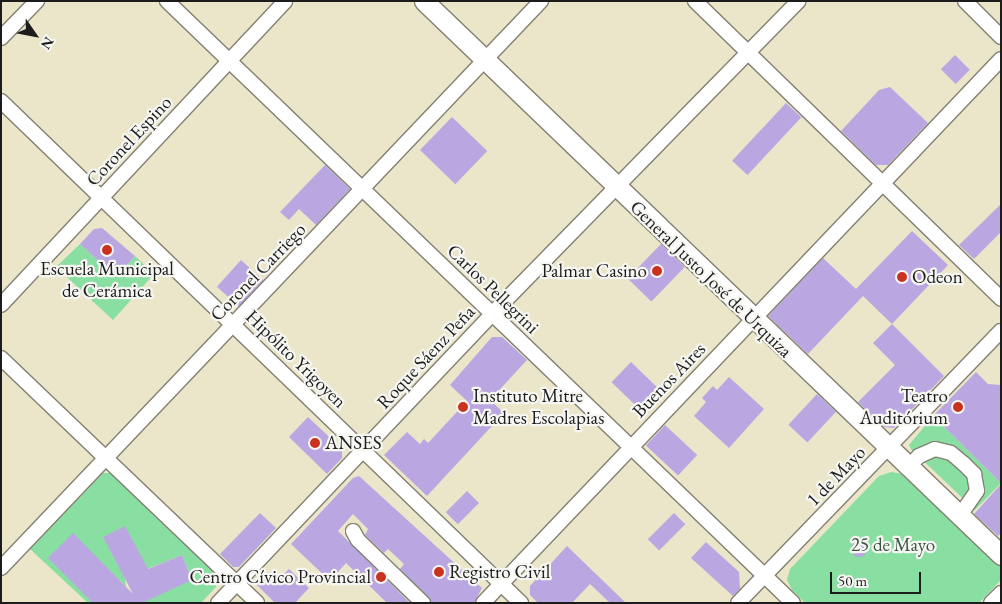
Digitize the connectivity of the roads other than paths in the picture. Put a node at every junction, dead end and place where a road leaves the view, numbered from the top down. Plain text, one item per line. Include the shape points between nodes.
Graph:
1 (37, 1) edge
2 (167, 1) edge
3 (285, 1) edge
4 (424, 1) edge
5 (541, 1) edge
6 (695, 1) edge
7 (798, 1) edge
8 (965, 1) edge
9 (1001, 37) edge
10 (1, 38) edge
11 (747, 52) junction
12 (1001, 59) edge
13 (485, 60) junction
14 (229, 61) junction
15 (1, 100) edge
16 (883, 182) junction
17 (616, 187) junction
18 (362, 190) junction
19 (101, 199) junction
20 (1001, 299) edge
21 (1, 306) edge
22 (492, 314) junction
23 (752, 319) junction
24 (234, 324) junction
25 (1001, 331) edge
26 (1, 358) edge
27 (631, 447) junction
28 (887, 449) junction
29 (363, 451) junction
30 (107, 458) junction
31 (907, 468) junction
32 (959, 517) junction
33 (353, 531) dead end
34 (1001, 555) edge
35 (1, 568) edge
36 (765, 576) junction
37 (237, 583) junction
38 (501, 584) junction
39 (1001, 593) edge
40 (218, 603) edge
41 (257, 603) edge
42 (423, 603) edge
43 (482, 603) edge
44 (521, 603) edge
45 (738, 603) edge
46 (793, 603) edge
47 (991, 603) edge

1 - 10 street
2 - 14 street, Carlos Pellegrini
3 - 14 street, Coronel Espino
4 - 13 street, General Justo José de Urquiza
5 - 13 street, Coronel Carriego
6 - 11 street
7 - 11 street, Roque Sáenz Peña
8 - 9 street
11 - 16 street
11 - 17 street, Roque Sáenz Peña
12 - 16 street, Buenos Aires
13 - 17 street, General Justo José de Urquiza
13 - 18 street, Coronel Carriego
14 - 18 street, Carlos Pellegrini
14 - 19 street, Coronel Espino
15 - 19 street, Hipólito Yrigoyen
16 - 20 street
16 - 23 street, Buenos Aires
17 - 22 street, Roque Sáenz Peña
17 - 23 street, General Justo José de Urquiza
18 - 22 street, Carlos Pellegrini
18 - 24 street, Coronel Carriego
19 - 21 street, Coronel Espino
19 - 24 street, Hipólito Yrigoyen
22 - 27 street, Carlos Pellegrini
22 - 29 street, Roque Sáenz Peña
23 - 27 street, Buenos Aires
23 - 28 street, General Justo José de Urquiza
24 - 29 street, Hipólito Yrigoyen
24 - 30 street, Coronel Carriego
25 - 28 street, 1 de Mayo
26 - 30 street
27 - 36 street, Carlos Pellegrini
27 - 38 street, Buenos Aires
28 - 31 street, General Justo José de Urquiza
28 - 36 street, 1 de Mayo
29 - 37 street, Roque Sáenz Peña
29 - 38 street, Hipólito Yrigoyen
30 - 35 street, Coronel Carriego
30 - 37 street
31 - 32 street, General Justo José de Urquiza
31 - 32 street via 919,456 935,449 951,453 963,463 974,474 977,491
32 - 34 street, General Justo José de Urquiza
33 - 42 street via 358,540
36 - 45 street, 1 de Mayo
36 - 46 street, Carlos Pellegrini
37 - 40 street, Roque Sáenz Peña
37 - 41 street
38 - 43 street, Buenos Aires
38 - 44 street, Hipólito Yrigoyen
39 - 47 street

